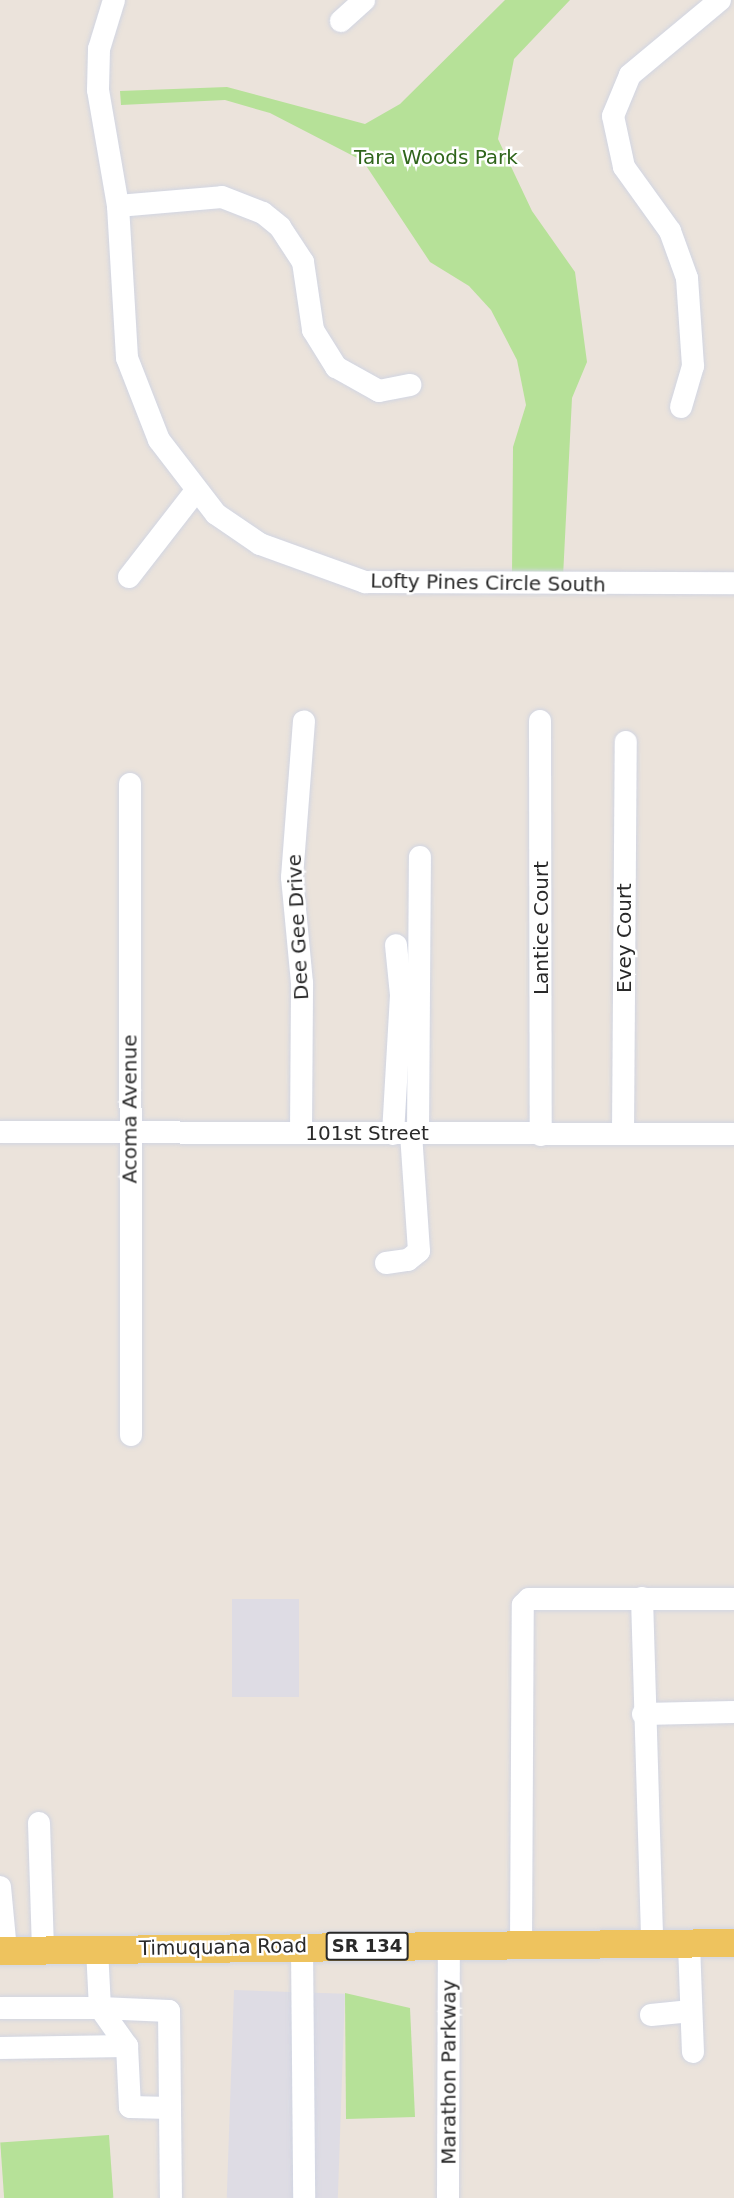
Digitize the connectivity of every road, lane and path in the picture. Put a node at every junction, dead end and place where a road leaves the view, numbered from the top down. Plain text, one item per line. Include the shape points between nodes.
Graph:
1 (114, 0) edge
2 (364, 0) edge
3 (720, 0) edge
4 (728, 0) edge
5 (734, 7) edge
6 (341, 21) dead end
7 (118, 206) junction
8 (410, 385) dead end
9 (681, 407) dead end
10 (195, 492) junction
11 (129, 576) dead end
12 (734, 583) edge
13 (304, 721) dead end
14 (540, 721) dead end
15 (626, 742) dead end
16 (130, 784) dead end
17 (420, 857) dead end
18 (396, 945) dead end
19 (0, 1132) edge
20 (130, 1133) junction
21 (301, 1133) junction
22 (407, 1134) junction
23 (623, 1134) junction
24 (734, 1134) edge
25 (541, 1135) junction
26 (386, 1263) dead end
27 (131, 1435) dead end
28 (642, 1598) junction
29 (734, 1599) edge
30 (734, 1712) edge
31 (643, 1714) junction
32 (39, 1823) dead end
33 (0, 1887) edge
34 (734, 1943) edge
35 (652, 1944) junction
36 (689, 1944) junction
37 (449, 1945) junction
38 (521, 1945) junction
39 (302, 1946) junction
40 (97, 1949) junction
41 (43, 1950) junction
42 (3, 1951) edge
43 (100, 2007) junction
44 (0, 2008) edge
45 (691, 2011) junction
46 (651, 2015) dead end
47 (127, 2046) junction
48 (0, 2048) edge
49 (693, 2052) dead end
50 (170, 2108) junction
51 (171, 2198) edge
52 (304, 2198) edge
53 (448, 2198) edge

1 - 7 street, Lofty Pines Circle South via 99,49 98,90
2 - 6 street
3 - 9 street via 630,75 612,117 624,166 670,231 687,279 693,366
4 - 5 street
7 - 8 street via 222,197 263,213 280,227 303,262 314,330 336,367 379,392
7 - 10 street, Lofty Pines Circle South via 122,318 134,384 159,440
10 - 11 street
10 - 12 street, Lofty Pines Circle South via 260,544 365,582
13 - 21 street, Dee Gee Drive via 292,877 302,982
14 - 25 street, Lantice Court
15 - 23 street, Evey Court
16 - 20 street, Acoma Avenue
17 - 22 street
18 - 22 street
19 - 20 street, 101st Street
20 - 21 street, 101st Street
20 - 27 street, Acoma Avenue
21 - 22 street, 101st Street
22 - 25 street, 101st Street
22 - 26 street via 419,1251 408,1260
23 - 24 street, 101st Street
23 - 25 street, 101st Street
28 - 29 street
28 - 31 street
28 - 38 street via 529,1599 523,1605
30 - 31 street
31 - 35 street
32 - 41 street
33 - 42 street
34 - 36 main road, Timuquana Road / SR 134
35 - 36 main road, Timuquana Road / SR 134
35 - 38 main road, Timuquana Road / SR 134
36 - 45 street
37 - 38 main road, Timuquana Road / SR 134
37 - 39 main road, Timuquana Road / SR 134
37 - 53 street, Marathon Parkway
39 - 40 main road, Timuquana Road / SR 134
39 - 52 street
40 - 41 main road, Timuquana Road / SR 134
40 - 43 street
41 - 42 main road, Timuquana Road / SR 134
43 - 44 street
43 - 47 street
43 - 50 street via 170,2011
45 - 46 street
45 - 49 street
47 - 48 street
47 - 50 street via 130,2107
50 - 51 street

